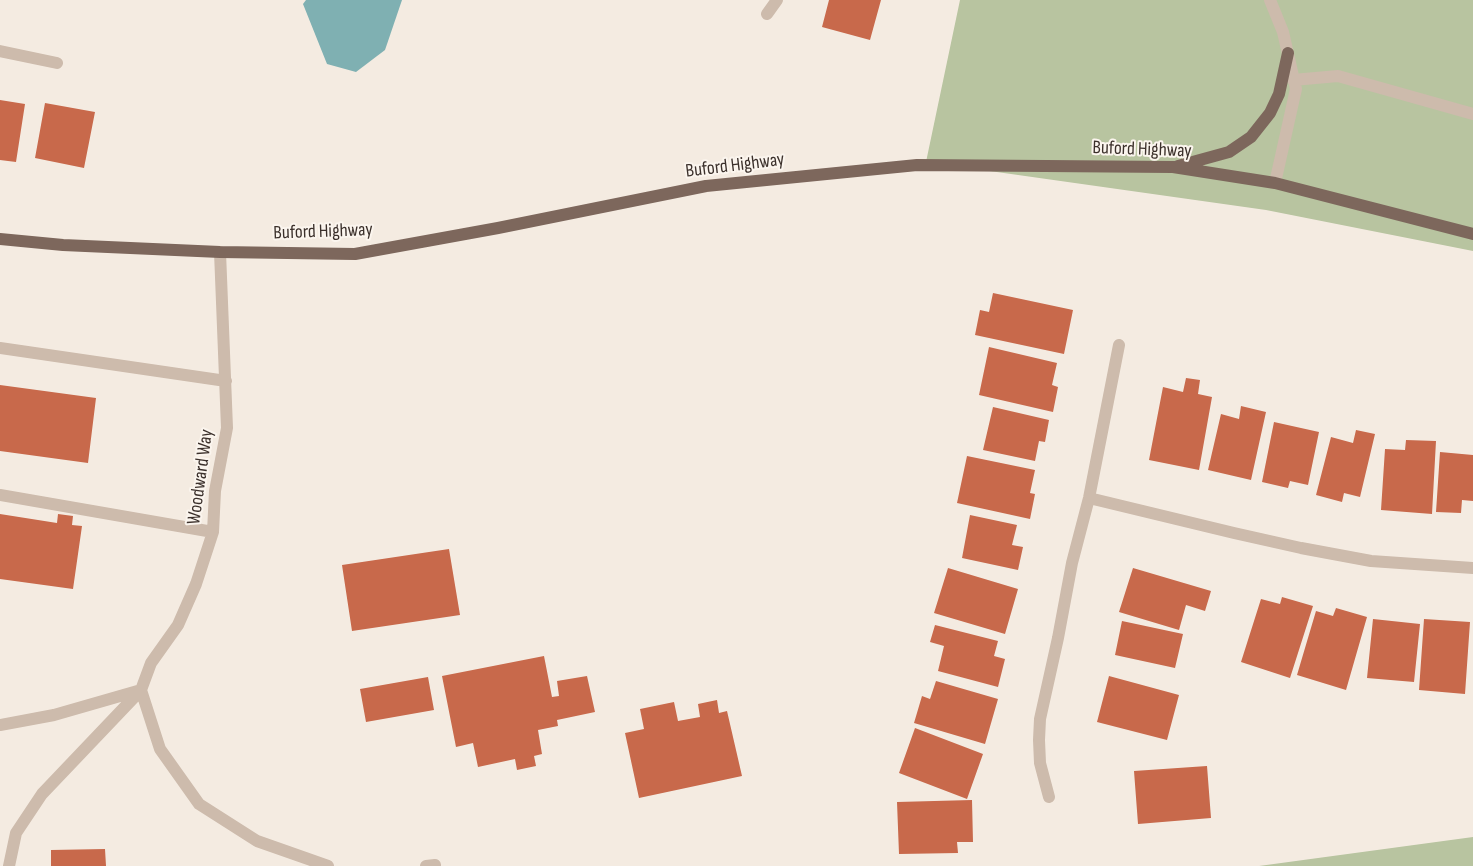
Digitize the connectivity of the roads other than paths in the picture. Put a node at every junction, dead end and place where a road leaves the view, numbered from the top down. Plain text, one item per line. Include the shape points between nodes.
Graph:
1 (777, 0) edge
2 (1270, 0) edge
3 (767, 14) dead end
4 (0, 51) edge
5 (1288, 53) junction
6 (57, 63) dead end
7 (1293, 80) junction
8 (1473, 114) edge
9 (1173, 167) junction
10 (1275, 183) junction
11 (1473, 234) edge
12 (0, 239) edge
13 (220, 252) junction
14 (1119, 345) dead end
15 (0, 348) edge
16 (226, 382) junction
17 (0, 495) edge
18 (1089, 498) junction
19 (213, 532) junction
20 (1473, 568) edge
21 (141, 690) junction
22 (0, 725) edge
23 (1049, 797) dead end
24 (9, 866) edge
25 (328, 866) edge

1 - 3 street
2 - 5 street
4 - 6 street
5 - 7 street
5 - 9 main road via 1279,94 1270,113 1251,136 1229,152
7 - 8 street via 1338,76
7 - 10 street via 1296,89
9 - 10 main road, Buford Highway
9 - 13 main road, Buford Highway via 917,165 706,186 355,254
10 - 11 main road, Buford Highway
12 - 13 main road, Buford Highway
13 - 16 street, Woodward Way
14 - 18 street
15 - 16 street
16 - 19 street, Woodward Way via 227,428 215,491
17 - 19 street
18 - 20 street via 1234,534 1372,561
18 - 23 street via 1072,563 1040,719 1040,763
19 - 21 street, Woodward Way via 178,625 151,663
21 - 22 street via 54,715
21 - 24 street via 42,794 16,833
21 - 25 street via 160,749 199,804 257,842

